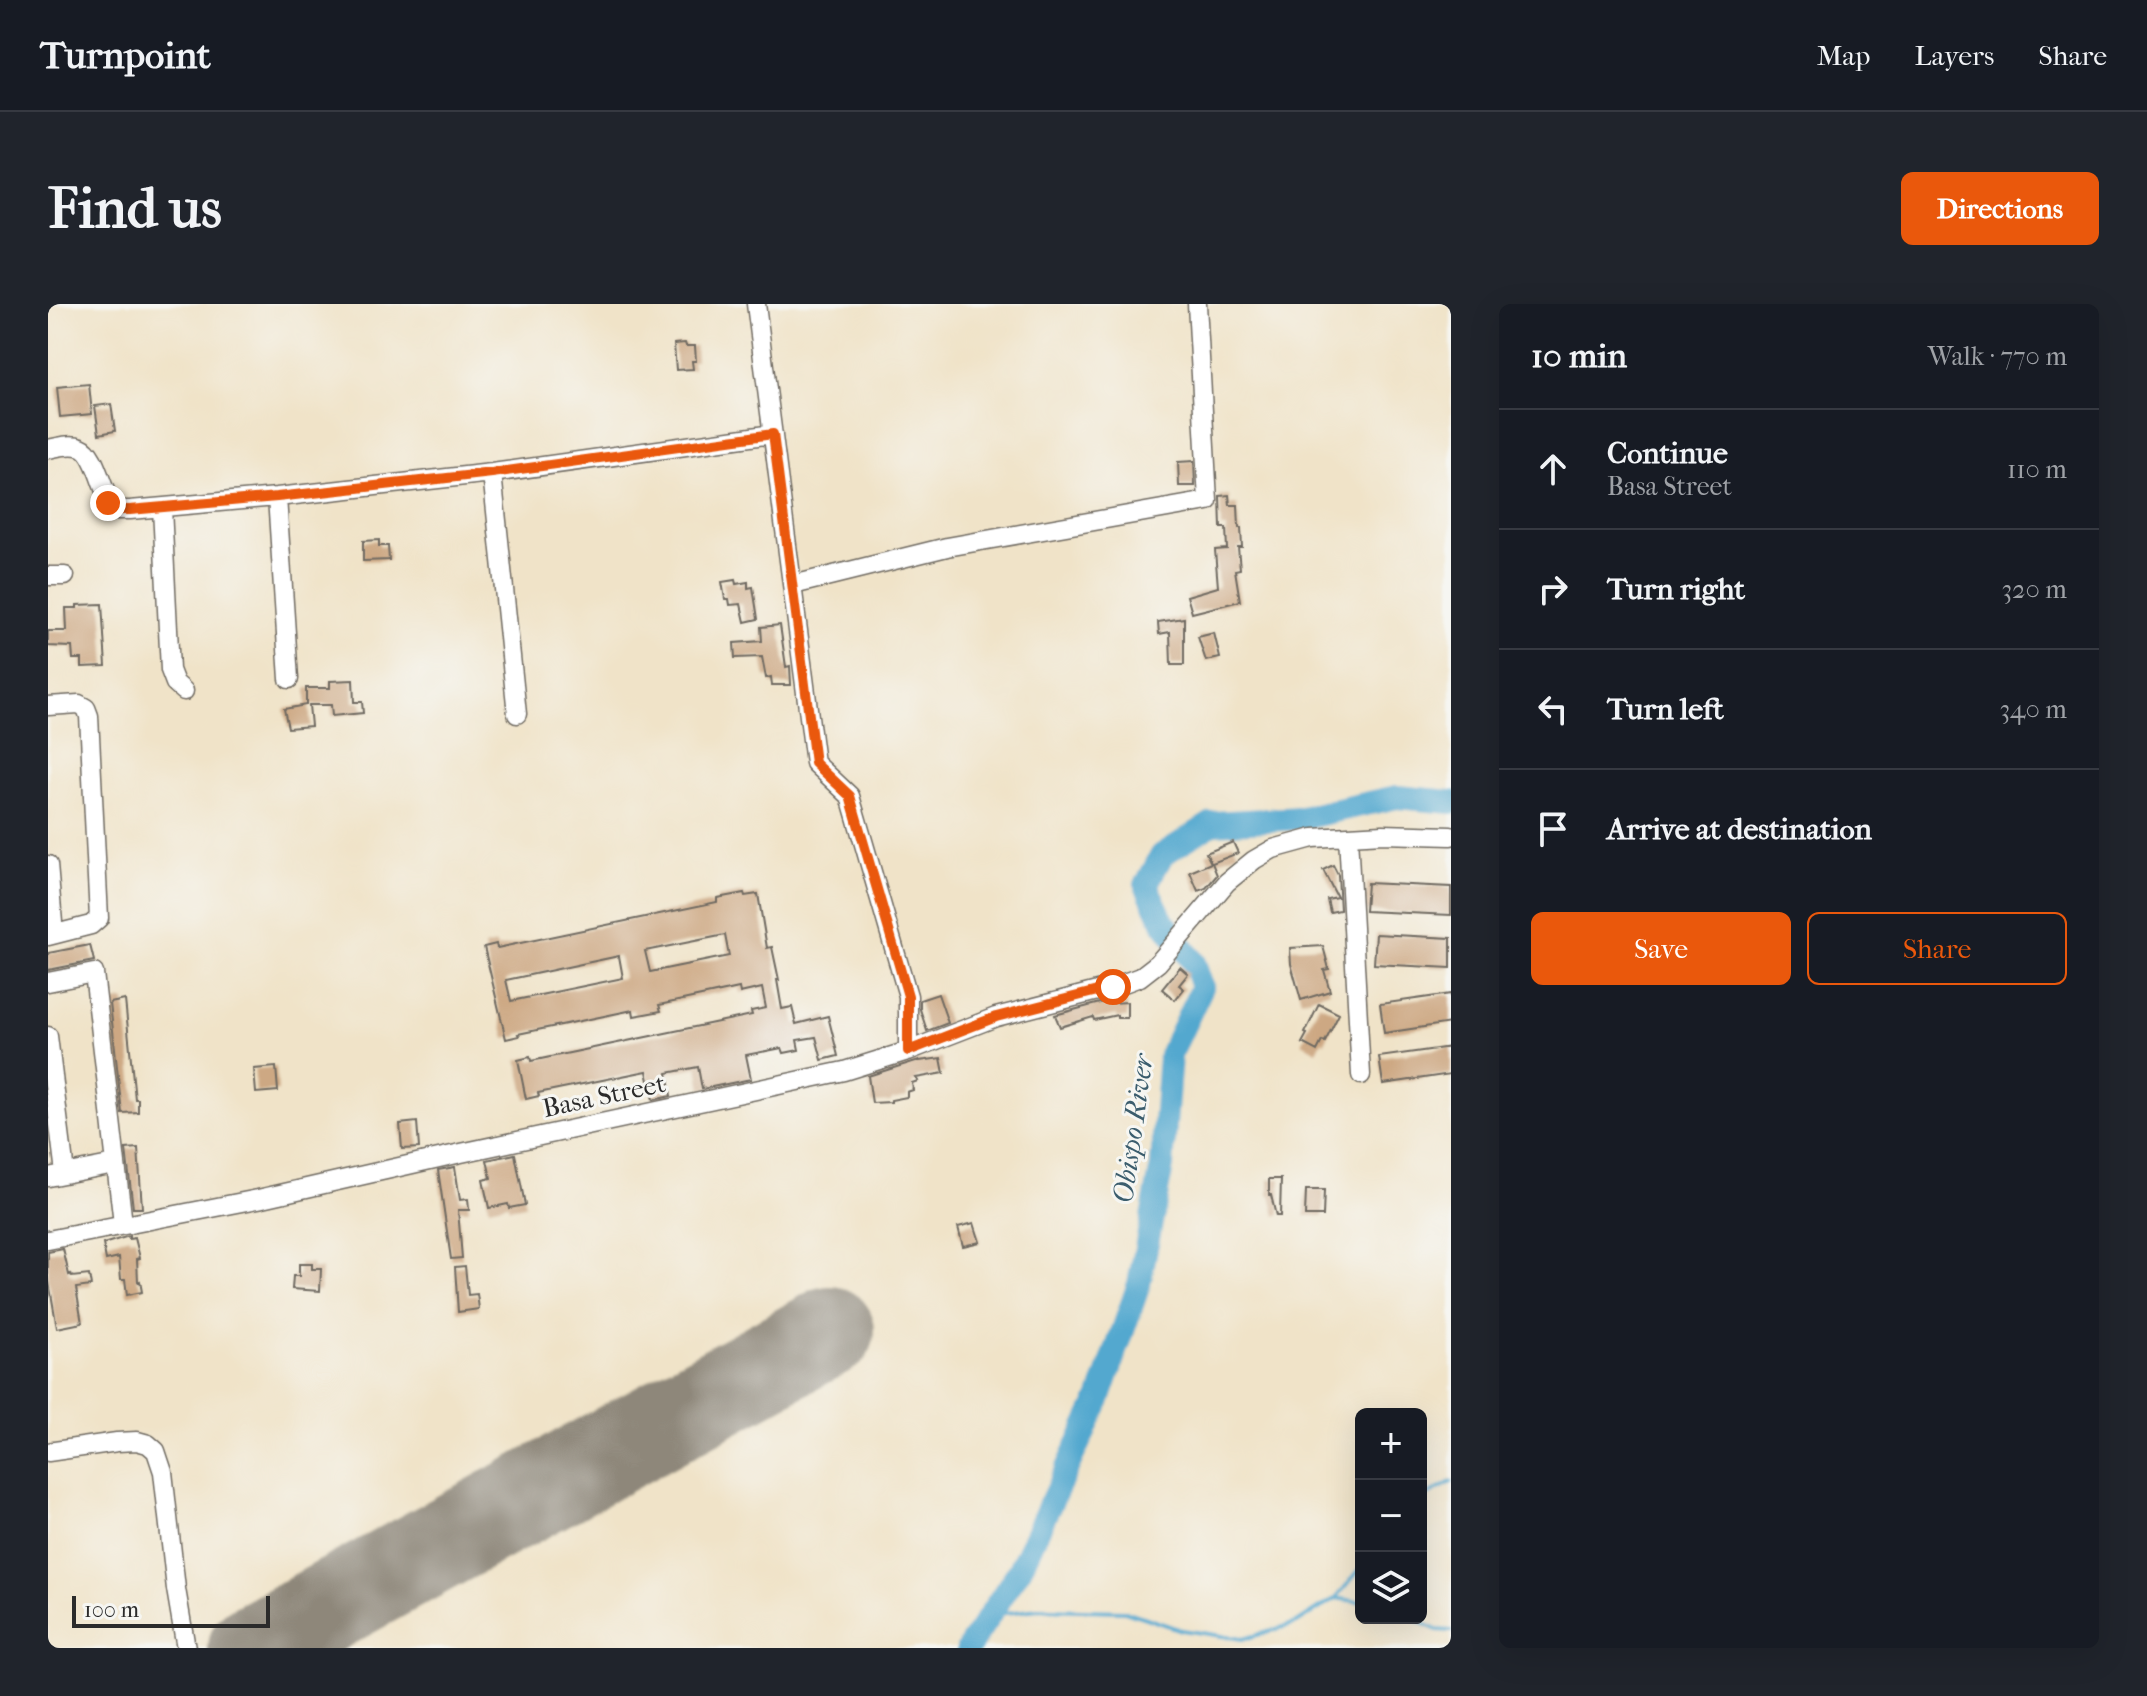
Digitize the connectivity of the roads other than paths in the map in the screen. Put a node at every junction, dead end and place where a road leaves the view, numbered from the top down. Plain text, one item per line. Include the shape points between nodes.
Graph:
1 (756, 304) edge
2 (1197, 304) edge
3 (773, 434) junction
4 (48, 449) edge
5 (492, 473) junction
6 (277, 497) junction
7 (162, 508) junction
8 (793, 585) junction
9 (289, 679) dead end
10 (184, 691) dead end
11 (48, 706) edge
12 (517, 714) dead end
13 (1348, 836) junction
14 (1451, 836) edge
15 (48, 865) edge
16 (51, 935) edge
17 (48, 982) edge
18 (48, 1036) edge
19 (908, 1051) junction
20 (1361, 1075) dead end
21 (115, 1164) junction
22 (56, 1175) edge
23 (123, 1224) junction
24 (48, 1240) edge
25 (48, 1452) edge
26 (186, 1648) edge

1 - 3 street
2 - 8 street via 1208,501 947,547
3 - 5 street
3 - 8 street
4 - 7 street via 81,447 90,453 115,510
5 - 6 street
5 - 12 street
6 - 7 street
6 - 9 street
7 - 10 street via 170,670
8 - 19 street via 815,763 850,796 908,996
11 - 16 street via 79,704 89,716 99,918
13 - 14 street, Basa Street
13 - 19 street, Basa Street via 1313,838 1254,860 1140,977 996,1017
13 - 20 street
15 - 16 street
17 - 21 street via 94,973
18 - 22 street
19 - 23 street, Basa Street via 844,1071
21 - 22 street
21 - 23 street
23 - 24 street, Basa Street
25 - 26 street via 137,1441 156,1451

